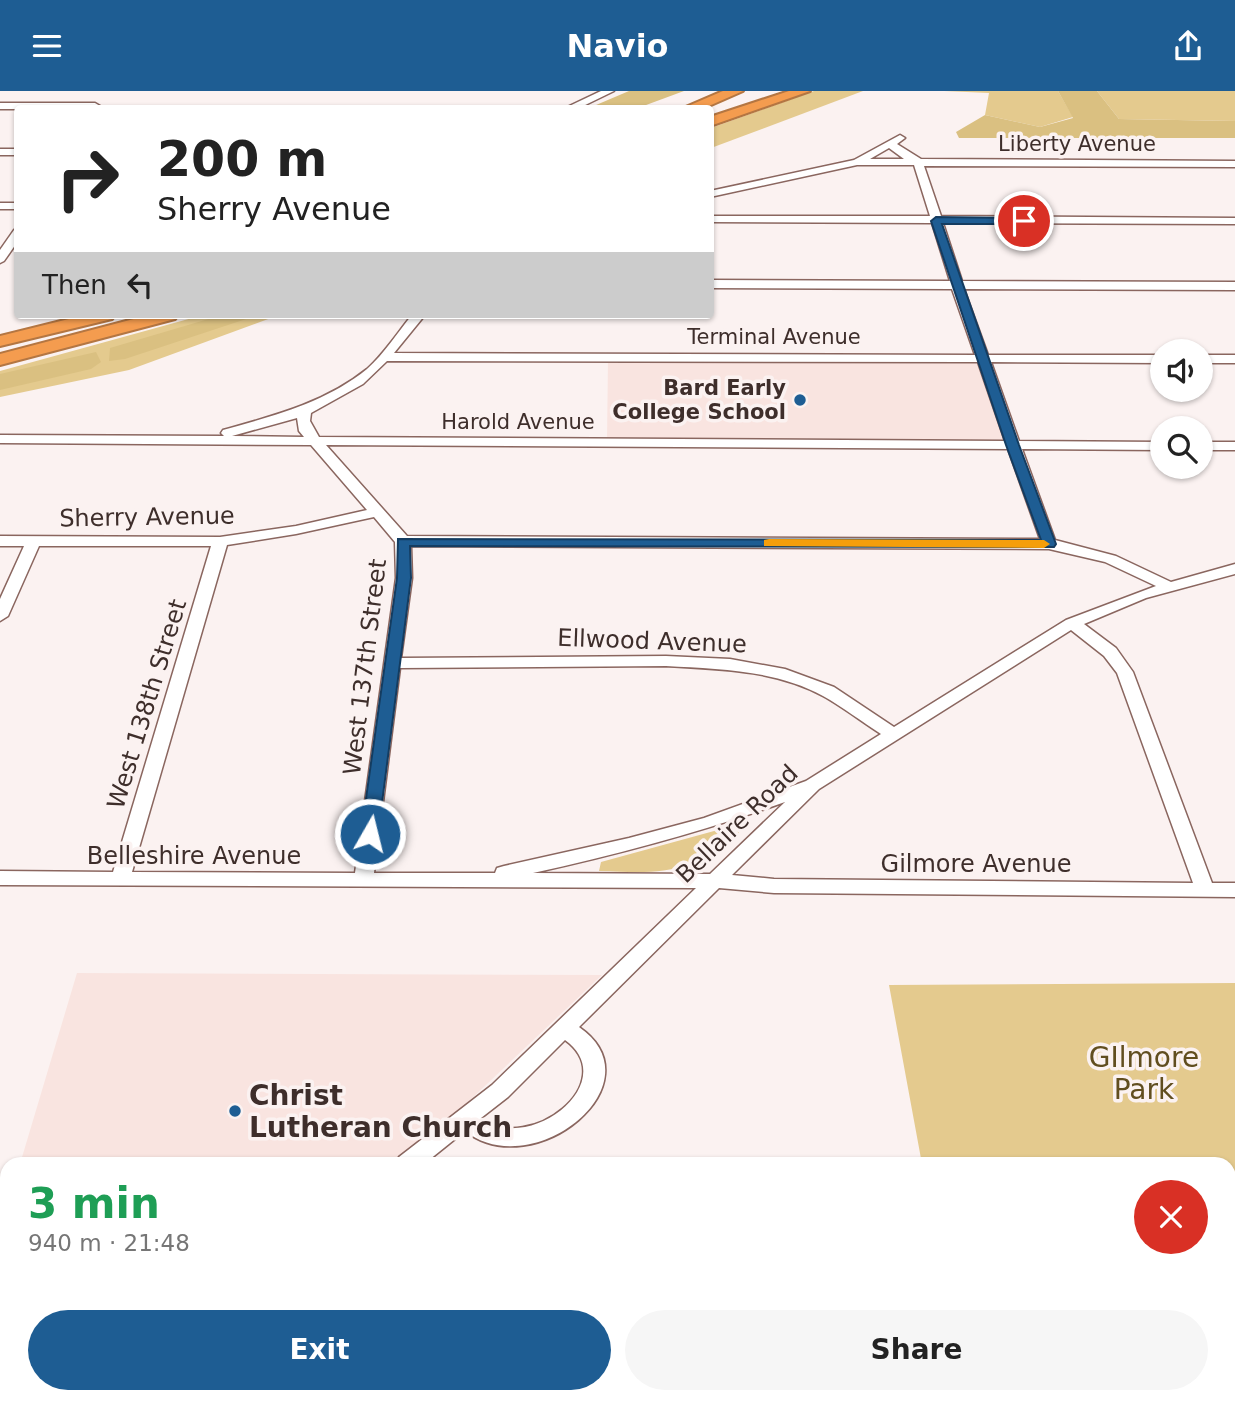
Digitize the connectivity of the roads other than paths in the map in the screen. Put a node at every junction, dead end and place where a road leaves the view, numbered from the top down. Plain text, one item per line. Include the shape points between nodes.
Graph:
1 (609, 91) edge
2 (724, 91) edge
3 (736, 91) edge
4 (779, 91) edge
5 (803, 91) edge
6 (96, 104) edge
7 (48, 105) edge
8 (577, 105) edge
9 (691, 105) edge
10 (699, 105) edge
11 (714, 115) edge
12 (714, 121) edge
13 (857, 162) junction
14 (918, 162) junction
15 (1235, 164) edge
16 (714, 193) edge
17 (714, 219) edge
18 (936, 221) junction
19 (1235, 221) edge
20 (14, 238) edge
21 (0, 259) edge
22 (714, 284) edge
23 (957, 285) junction
24 (1235, 286) edge
25 (90, 319) edge
26 (154, 319) edge
27 (416, 319) edge
28 (0, 341) edge
29 (385, 357) junction
30 (984, 358) junction
31 (1150, 359) edge
32 (1213, 359) edge
33 (1235, 359) edge
34 (0, 360) edge
35 (305, 411) junction
36 (0, 439) edge
37 (200, 439) junction
38 (319, 442) junction
39 (1012, 445) junction
40 (1150, 446) edge
41 (1213, 446) edge
42 (1235, 446) edge
43 (377, 512) junction
44 (0, 541) edge
45 (34, 541) junction
46 (403, 541) junction
47 (220, 542) junction
48 (1049, 544) junction
49 (1235, 569) edge
50 (1168, 586) junction
51 (0, 616) edge
52 (1072, 623) junction
53 (393, 663) junction
54 (893, 734) junction
55 (813, 785) junction
56 (0, 879) edge
57 (120, 879) junction
58 (472, 880) junction
59 (363, 881) junction
60 (717, 881) junction
61 (1205, 890) junction
62 (1235, 890) edge
63 (565, 1029) junction
64 (465, 1118) junction
65 (416, 1157) edge

1 - 8 street
2 - 9 highway
3 - 10 highway
4 - 11 highway
5 - 12 highway
6 - 7 street
13 - 14 street, Liberty Avenue
13 - 14 street via 895,141 899,152
13 - 16 street
14 - 15 street, Liberty Avenue
14 - 18 street
17 - 18 street
18 - 19 street
18 - 23 street
20 - 21 street
22 - 23 street
23 - 24 street
23 - 30 street
25 - 28 highway
26 - 34 highway
27 - 29 street
29 - 30 street, Terminal Avenue
29 - 35 street via 358,381
30 - 31 street, Terminal Avenue
30 - 39 street
32 - 33 street
35 - 37 street
35 - 38 street, West 137th Street via 306,432
36 - 37 street, Harold Avenue
37 - 38 street, Harold Avenue
38 - 39 street, Harold Avenue
38 - 43 street, West 137th Street
39 - 40 street, Harold Avenue
39 - 48 street
41 - 42 street
43 - 46 street, West 137th Street
43 - 47 street, Sherry Avenue
44 - 45 street, Sherry Avenue
45 - 47 street, Sherry Avenue
45 - 51 street
46 - 48 street
46 - 53 street, West 137th Street via 404,578
47 - 57 street, West 138th Street
48 - 50 street via 1118,560
49 - 50 street, Bellaire Road
50 - 52 street, Bellaire Road
52 - 54 street, Bellaire Road
52 - 61 street via 1110,652 1125,672
53 - 54 street, Ellwood Avenue via 730,664 779,673 828,691
53 - 59 street, West 137th Street
54 - 55 street, Bellaire Road
55 - 58 street, Belleshire Avenue via 709,823
55 - 60 street, Bellaire Road
56 - 57 street, Belleshire Avenue
57 - 59 street, Belleshire Avenue
58 - 59 street, Belleshire Avenue
58 - 60 street, Belleshire Avenue
60 - 61 street, Gilmore Avenue via 774,886
60 - 63 street, Bellaire Road
61 - 62 street, Gilmore Avenue
63 - 64 street, Bellaire Road
63 - 64 street via 583,1042 593,1067 591,1086 574,1114 546,1131 520,1137 494,1136
64 - 65 street, Bellaire Road

